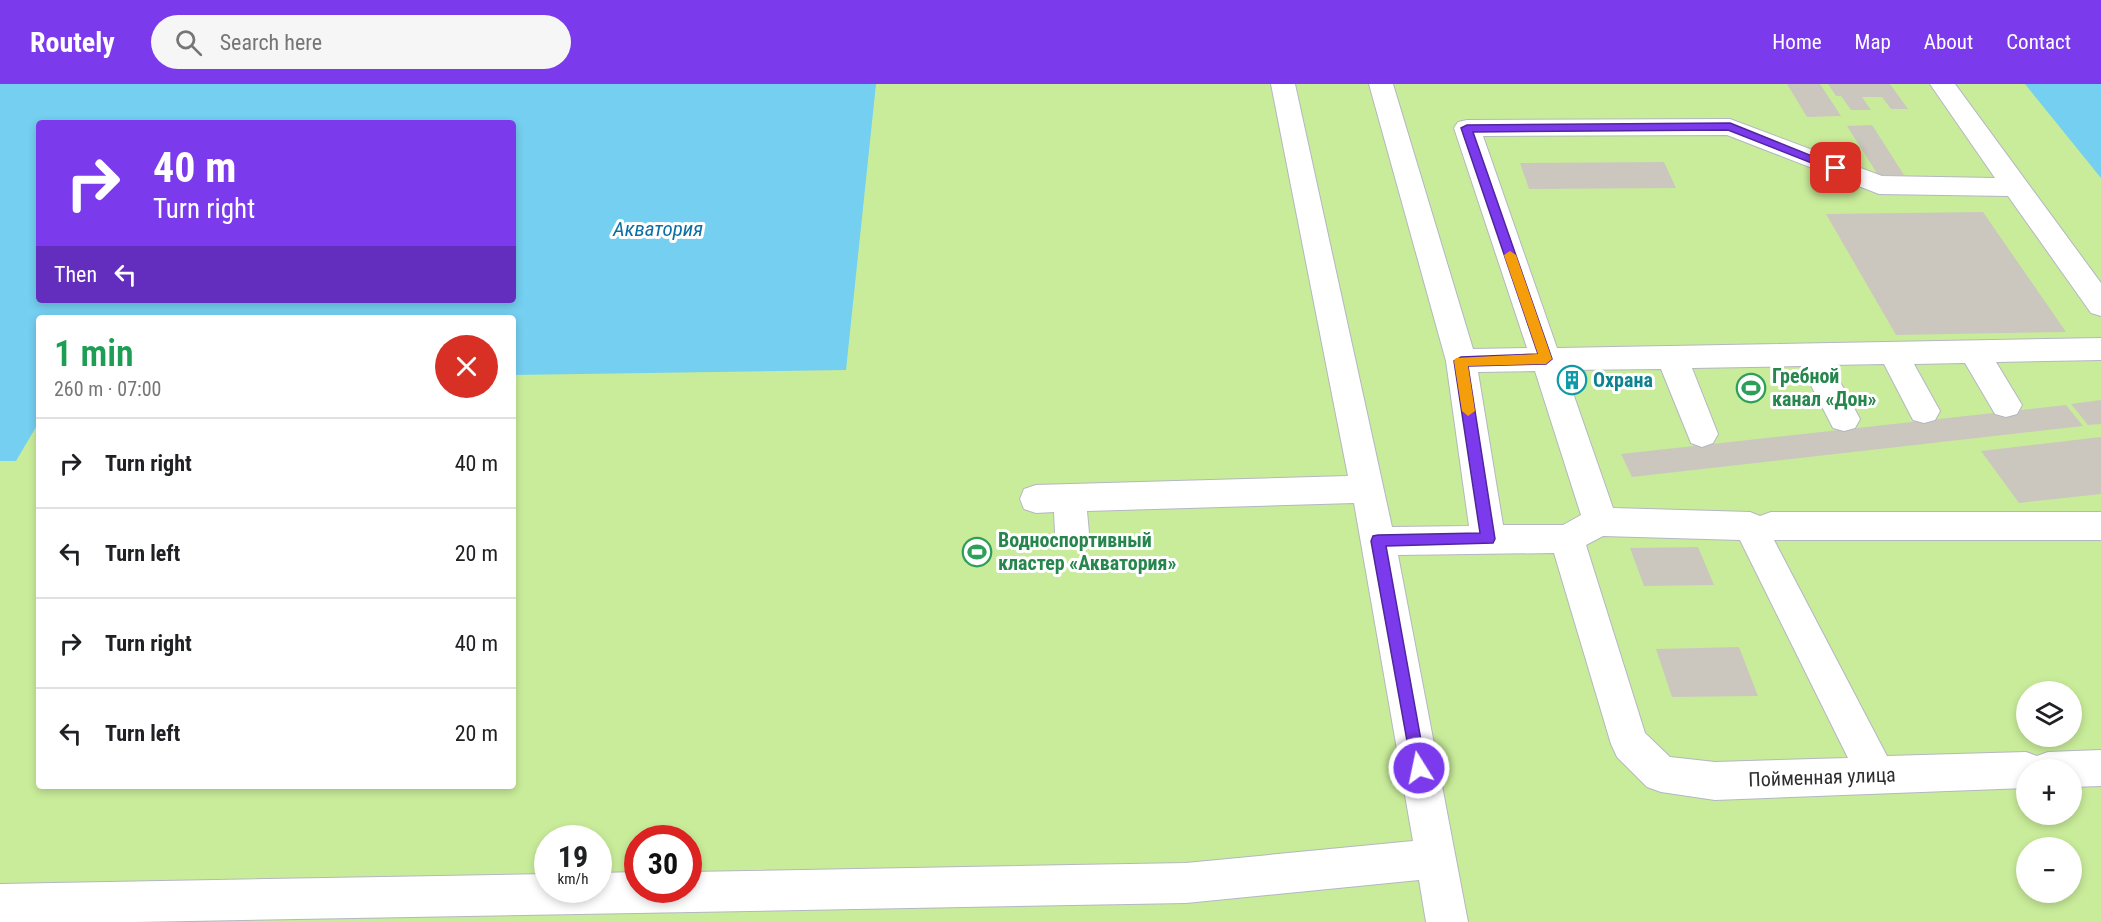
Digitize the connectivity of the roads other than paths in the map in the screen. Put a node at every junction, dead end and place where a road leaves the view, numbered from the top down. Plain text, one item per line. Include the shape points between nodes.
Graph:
1 (1283, 84) edge
2 (1381, 84) edge
3 (1942, 84) edge
4 (2016, 187) junction
5 (2101, 305) edge
6 (2101, 349) edge
7 (1975, 353) junction
8 (1893, 354) junction
9 (1810, 355) junction
10 (1672, 357) junction
11 (1546, 359) junction
12 (1461, 361) junction
13 (2006, 405) dead end
14 (1924, 411) dead end
15 (1844, 419) dead end
16 (1702, 434) dead end
17 (1366, 489) junction
18 (1036, 498) dead end
19 (1070, 498) junction
20 (1599, 522) junction
21 (1771, 526) dead end
22 (2101, 526) edge
23 (1072, 533) dead end
24 (1488, 539) junction
25 (1567, 539) junction
26 (1378, 541) junction
27 (2101, 768) edge
28 (2082, 769) edge
29 (2016, 770) edge
30 (1876, 774) junction
31 (1435, 859) junction
32 (0, 904) edge
33 (1447, 922) edge

1 - 17 street
2 - 12 street
3 - 4 street
4 - 5 street
4 - 11 street via 1879,185 1730,127 1467,128
6 - 7 street
7 - 8 street
7 - 13 street
8 - 9 street
8 - 14 street
9 - 10 street
9 - 15 street
10 - 11 street
10 - 16 street
11 - 12 street
11 - 20 street
12 - 24 street
17 - 19 street
17 - 26 street
18 - 19 street
19 - 23 street
20 - 25 street
20 - 30 street via 1750,526
21 - 22 street
24 - 25 street
24 - 26 street
25 - 30 street, Пойменная улица via 1630,744 1661,774 1715,781
26 - 31 street
27 - 28 street
29 - 30 street, Пойменная улица
31 - 32 street via 1186,883
31 - 33 street

